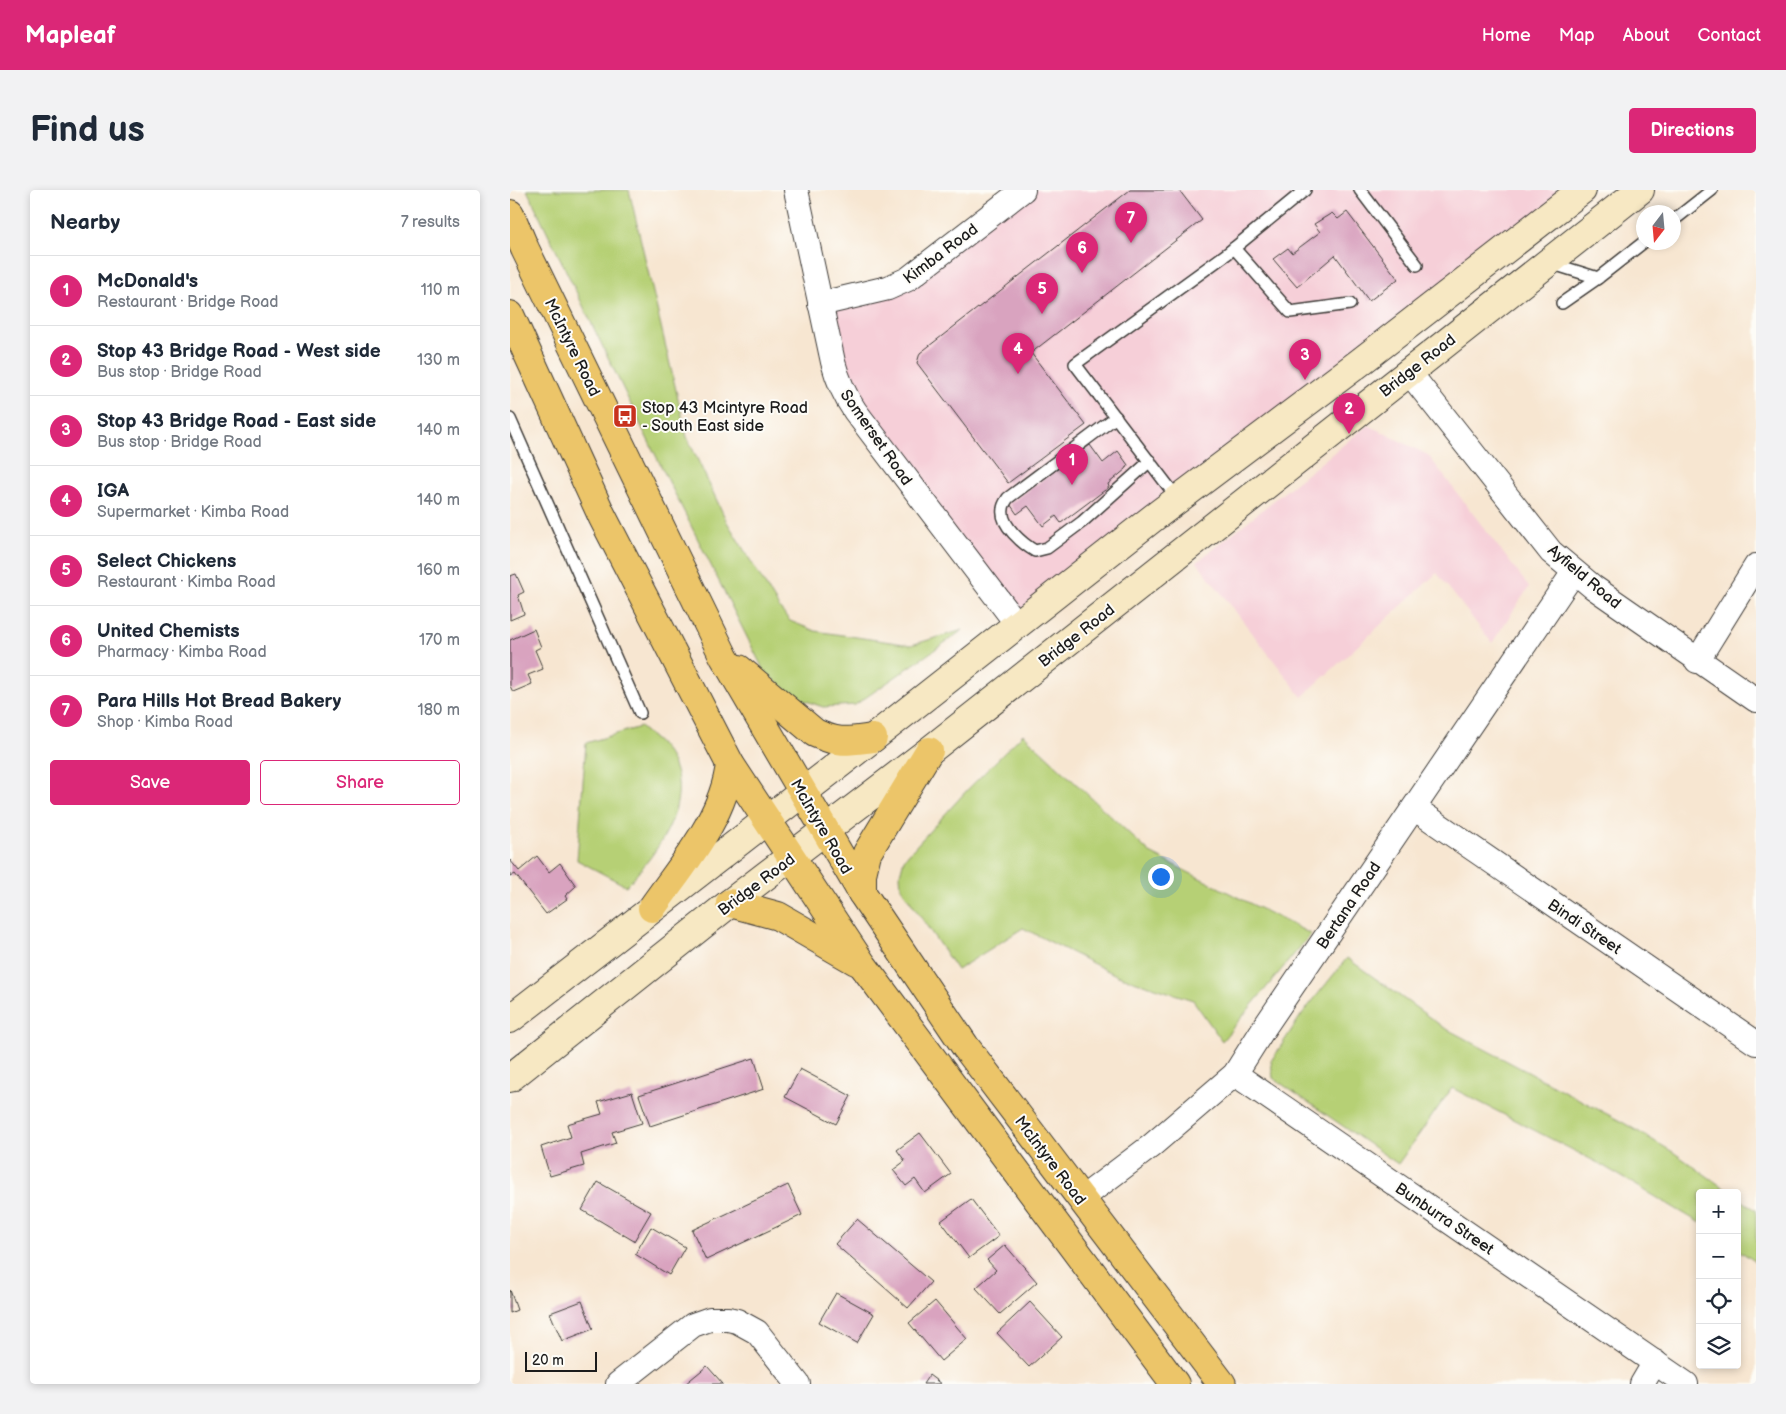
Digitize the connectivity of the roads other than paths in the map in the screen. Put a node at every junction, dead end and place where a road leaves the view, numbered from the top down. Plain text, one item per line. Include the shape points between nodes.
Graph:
1 (796, 190) edge
2 (1023, 190) edge
3 (1305, 190) edge
4 (1360, 190) edge
5 (1582, 190) edge
6 (1640, 190) edge
7 (1712, 190) edge
8 (510, 214) edge
9 (1681, 214) edge
10 (1234, 248) junction
11 (1636, 248) edge
12 (1547, 262) junction
13 (1418, 265) dead end
14 (1598, 278) junction
15 (1562, 303) dead end
16 (820, 304) junction
17 (1350, 304) dead end
18 (510, 315) edge
19 (1385, 342) junction
20 (1408, 372) junction
21 (1116, 417) junction
22 (510, 419) edge
23 (1150, 461) junction
24 (1178, 499) junction
25 (1240, 504) junction
26 (1756, 566) edge
27 (1574, 572) junction
28 (1016, 624) junction
29 (724, 657) junction
30 (1697, 660) junction
31 (1756, 700) edge
32 (640, 712) dead end
33 (874, 738) junction
34 (928, 751) junction
35 (730, 764) junction
36 (803, 792) junction
37 (1414, 808) junction
38 (767, 820) junction
39 (826, 831) junction
40 (791, 857) junction
41 (862, 893) junction
42 (730, 903) junction
43 (652, 908) junction
44 (862, 964) junction
45 (510, 1019) edge
46 (1756, 1043) edge
47 (1235, 1074) junction
48 (510, 1078) edge
49 (1081, 1199) junction
50 (1655, 1362) junction
51 (618, 1384) edge
52 (798, 1384) edge
53 (1175, 1384) edge
54 (1222, 1384) edge
55 (1642, 1384) edge
56 (1686, 1384) edge

1 - 16 street, Somerset Road
2 - 16 street, Kimba Road via 908,279 888,288
3 - 10 lane
4 - 13 lane
5 - 19 main road
6 - 12 main road, Bridge Road
7 - 9 lane
8 - 29 main road, McIntyre Road
10 - 17 lane via 1290,312
10 - 21 lane via 1075,364
11 - 14 lane
12 - 14 lane
12 - 20 main road, Bridge Road
14 - 15 lane
16 - 28 street, Somerset Road via 837,380 844,395
18 - 35 main road via 602,516
19 - 20 main road
19 - 24 main road
20 - 25 main road, Bridge Road
20 - 27 street, Ayfield Road via 1551,552
21 - 23 lane
21 - 23 lane via 1008,498 1002,509 1004,520 1012,532 1035,551 1047,548 1082,522
22 - 32 lane
23 - 24 lane
24 - 25 main road
24 - 28 main road
25 - 34 main road, Bridge Road
26 - 30 street
27 - 30 street, Ayfield Road
27 - 37 street, Bertana Road
28 - 33 main road
29 - 33 main road via 815,733 842,742
29 - 36 main road, McIntyre Road
30 - 31 street, Ayfield Road
33 - 36 main road
34 - 39 main road, Bridge Road
34 - 41 main road via 867,853
35 - 38 main road
35 - 43 main road via 716,813
36 - 38 main road
36 - 39 main road, McIntyre Road
37 - 46 street, Bindi Street
37 - 47 street, Bertana Road
38 - 40 main road
38 - 43 main road
39 - 40 main road, Bridge Road
39 - 41 main road, McIntyre Road
40 - 42 main road, Bridge Road
40 - 44 main road
41 - 49 main road, McIntyre Road via 965,1046
42 - 44 main road via 778,916
42 - 48 main road, Bridge Road
43 - 45 main road
44 - 53 main road
47 - 49 street, Bertana Road via 1151,1146
47 - 50 street, Bunburra Street
49 - 54 main road, McIntyre Road
50 - 55 street
50 - 56 street, Bunburra Street
51 - 52 street via 693,1325 710,1319 737,1321 757,1332

